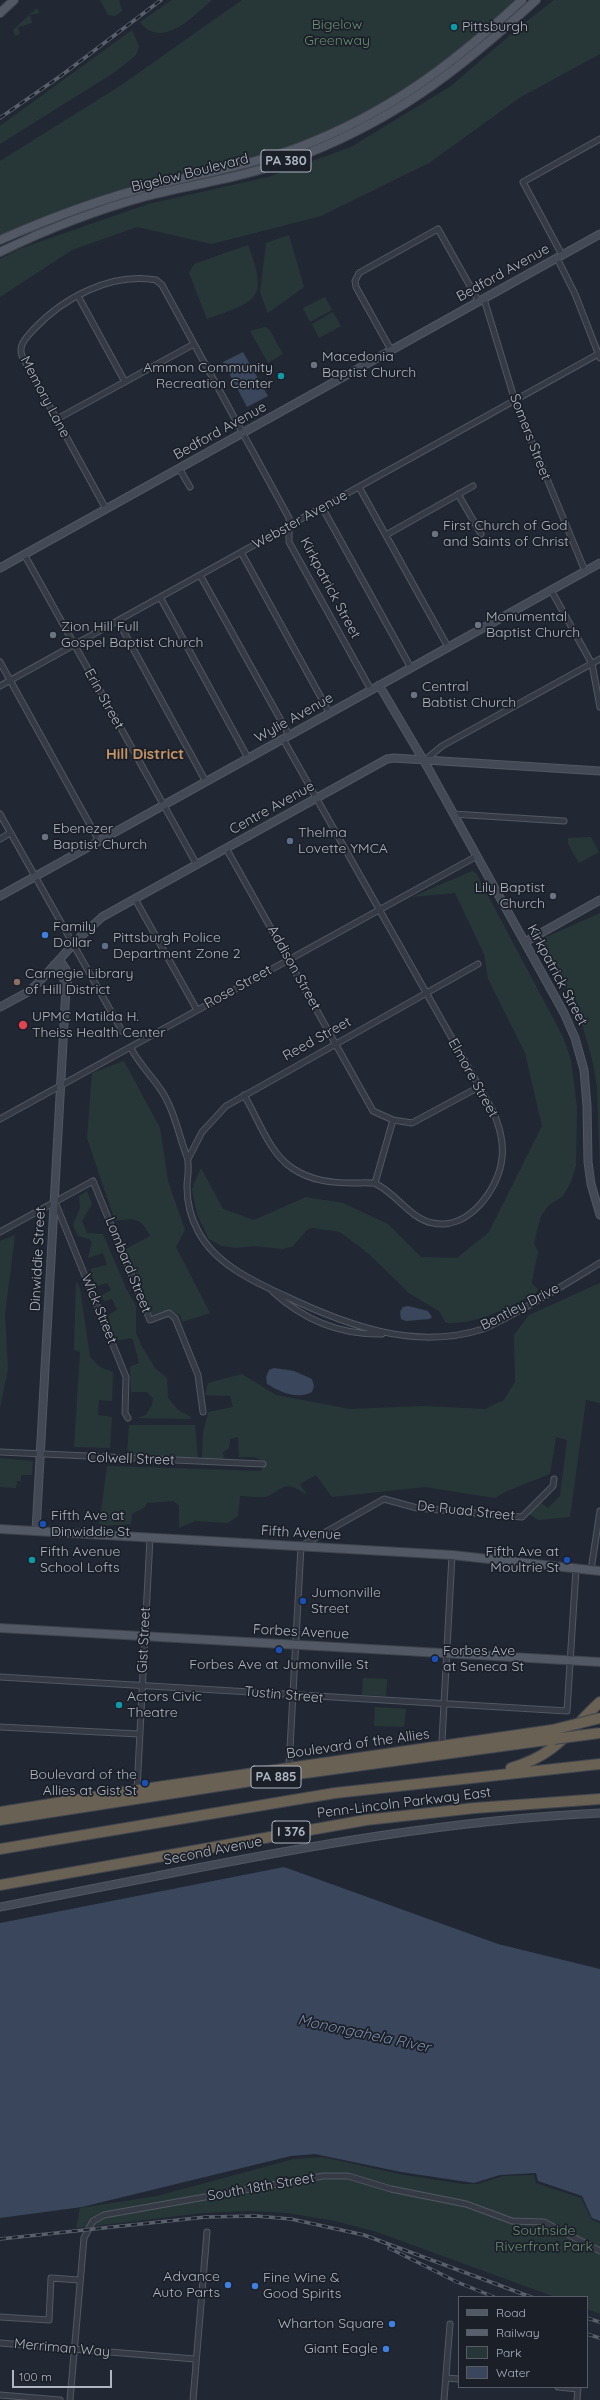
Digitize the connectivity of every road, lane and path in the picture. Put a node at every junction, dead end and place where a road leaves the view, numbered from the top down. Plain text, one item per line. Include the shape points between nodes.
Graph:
1 (14, 0) edge
2 (522, 0) edge
3 (536, 0) edge
4 (0, 13) edge
5 (600, 139) edge
6 (600, 234) edge
7 (0, 240) edge
8 (0, 252) edge
9 (560, 257) junction
10 (78, 296) junction
11 (481, 300) junction
12 (194, 344) junction
13 (391, 350) junction
14 (599, 355) edge
15 (125, 382) junction
16 (515, 400) junction
17 (56, 419) junction
18 (242, 433) junction
19 (179, 468) junction
20 (473, 486) dead end
21 (190, 487) dead end
22 (359, 487) junction
23 (458, 494) junction
24 (322, 507) junction
25 (106, 509) junction
26 (288, 526) junction
27 (480, 534) dead end
28 (386, 535) junction
29 (241, 552) junction
30 (24, 554) junction
31 (600, 563) edge
32 (0, 568) edge
33 (585, 571) junction
34 (200, 575) junction
35 (551, 590) junction
36 (160, 598) junction
37 (118, 621) junction
38 (74, 645) junction
39 (448, 647) junction
40 (600, 659) edge
41 (0, 662) edge
42 (592, 664) junction
43 (411, 668) junction
44 (10, 681) junction
45 (0, 686) edge
46 (379, 686) junction
47 (371, 690) junction
48 (600, 707) edge
49 (329, 712) junction
50 (286, 737) junction
51 (248, 758) junction
52 (424, 760) junction
53 (600, 771) edge
54 (206, 782) junction
55 (316, 798) junction
56 (162, 806) junction
57 (0, 814) edge
58 (454, 814) junction
59 (564, 821) dead end
60 (10, 833) junction
61 (0, 839) edge
62 (99, 841) junction
63 (226, 848) junction
64 (477, 856) junction
65 (196, 865) junction
66 (35, 877) junction
67 (0, 896) edge
68 (135, 899) junction
69 (600, 900) edge
70 (379, 909) junction
71 (524, 942) junction
72 (72, 945) junction
73 (288, 959) junction
74 (56, 962) junction
75 (478, 964) dead end
76 (426, 993) junction
77 (0, 1007) edge
78 (197, 1010) junction
79 (122, 1031) dead end
80 (336, 1044) junction
81 (131, 1048) junction
82 (62, 1085) junction
83 (479, 1086) junction
84 (244, 1095) junction
85 (0, 1119) edge
86 (393, 1120) junction
87 (188, 1159) junction
88 (375, 1183) junction
89 (55, 1202) junction
90 (600, 1215) edge
91 (0, 1232) edge
92 (600, 1263) edge
93 (270, 1289) junction
94 (387, 1334) junction
95 (203, 1412) dead end
96 (128, 1418) dead end
97 (0, 1452) edge
98 (40, 1454) junction
99 (263, 1464) dead end
100 (554, 1479) dead end
101 (600, 1511) edge
102 (0, 1529) edge
103 (36, 1531) junction
104 (150, 1538) junction
105 (301, 1546) junction
106 (452, 1555) junction
107 (576, 1569) junction
108 (591, 1570) junction
109 (600, 1571) edge
110 (0, 1628) edge
111 (144, 1636) junction
112 (296, 1645) junction
113 (447, 1654) junction
114 (570, 1660) junction
115 (600, 1662) edge
116 (0, 1677) edge
117 (141, 1685) junction
118 (293, 1696) junction
119 (600, 1702) edge
120 (444, 1705) junction
121 (600, 1718) edge
122 (600, 1724) edge
123 (0, 1727) edge
124 (600, 1733) edge
125 (139, 1734) junction
126 (553, 1735) junction
127 (442, 1741) dead end
128 (600, 1764) edge
129 (289, 1767) junction
130 (488, 1775) junction
131 (137, 1790) junction
132 (600, 1799) edge
133 (0, 1812) edge
134 (600, 1813) edge
135 (0, 1820) edge
136 (0, 1849) edge
137 (0, 1885) edge
138 (0, 1907) edge
139 (207, 2232) dead end
140 (600, 2251) edge
141 (79, 2280) junction
142 (0, 2318) edge
143 (450, 2324) dead end
144 (0, 2343) edge
145 (74, 2350) junction
146 (195, 2359) junction
147 (446, 2378) junction
148 (458, 2379) edge
149 (578, 2388) edge
150 (0, 2395) edge
151 (60, 2400) edge
152 (70, 2400) edge
153 (193, 2400) edge
154 (444, 2400) edge
155 (578, 2400) edge

1 - 4 main road
2 - 7 main road, Bigelow Boulevard / PA 380 via 464,52 430,78 390,104 342,129 265,158 106,200
3 - 8 main road, Bigelow Boulevard / PA 380 via 444,79 398,110 347,136 289,160 146,197 88,215
5 - 9 street via 523,182
6 - 9 street, Bedford Avenue
9 - 11 street, Bedford Avenue
9 - 14 street
10 - 12 street, Memory Lane via 111,283 131,279 156,280 161,284
10 - 15 street
10 - 17 street, Memory Lane via 57,307 23,342 20,349
11 - 13 street, Bedford Avenue
11 - 13 street, Somers Street via 438,229 371,266 359,273 355,281 356,287
11 - 16 street, Somers Street
12 - 15 street
12 - 18 street, Memory Lane
13 - 18 street, Bedford Avenue
14 - 16 street, Webster Avenue
15 - 17 street
16 - 22 street, Webster Avenue
16 - 33 street, Somers Street
17 - 25 street, Memory Lane
18 - 19 street, Bedford Avenue
18 - 26 street, Kirkpatrick Street via 289,518
19 - 21 street
19 - 25 street, Bedford Avenue
20 - 23 street
22 - 24 street, Webster Avenue
22 - 28 street
23 - 27 street
23 - 28 street
24 - 26 street, Webster Avenue
24 - 43 street
25 - 30 street, Bedford Avenue
26 - 29 street, Webster Avenue
26 - 47 street, Kirkpatrick Street via 289,542
28 - 39 street
29 - 34 street, Webster Avenue
29 - 49 street
30 - 32 street, Bedford Avenue
30 - 38 street, Erin Street
31 - 33 street, Wylie Avenue
33 - 35 street, Wylie Avenue
34 - 36 street, Webster Avenue
34 - 50 street, Elmore Street
35 - 39 street, Wylie Avenue
35 - 42 street
36 - 37 street, Webster Avenue
36 - 51 street
37 - 38 street, Webster Avenue
37 - 54 street
38 - 44 street, Webster Avenue
38 - 56 street, Erin Street
39 - 43 street, Wylie Avenue
40 - 42 street
41 - 44 street
42 - 48 street
42 - 52 street via 442,746
43 - 46 street, Wylie Avenue
44 - 45 street, Webster Avenue
44 - 62 street
46 - 47 street, Wylie Avenue
46 - 52 street, Kirkpatrick Street
47 - 49 street, Wylie Avenue
49 - 50 street, Wylie Avenue
50 - 51 street, Wylie Avenue
50 - 55 street, Elmore Street
51 - 54 street, Wylie Avenue
52 - 53 street, Centre Avenue
52 - 55 street, Centre Avenue via 387,759
52 - 58 street, Kirkpatrick Street
54 - 56 street, Wylie Avenue
55 - 63 street, Centre Avenue
55 - 70 street, Elmore Street
56 - 62 street, Wylie Avenue
56 - 65 street, Erin Street
57 - 60 street
58 - 59 street
58 - 64 street, Kirkpatrick Street
60 - 61 street
60 - 66 street
62 - 66 street, Wylie Avenue
63 - 65 street, Centre Avenue
63 - 73 street, Addison Street
64 - 70 street, Rose Street
64 - 71 street, Kirkpatrick Street
65 - 68 street, Centre Avenue
66 - 67 street, Wylie Avenue
66 - 72 street
68 - 72 street, Centre Avenue via 102,917
68 - 78 street
69 - 71 street
70 - 73 street, Rose Street
70 - 76 street, Elmore Street
71 - 90 street, Kirkpatrick Street via 564,1013 575,1038 586,1088 590,1176
72 - 74 street, Centre Avenue
72 - 79 street
73 - 78 street, Rose Street
73 - 80 street, Addison Street
74 - 77 street, Centre Avenue via 28,992
74 - 82 street, Dinwiddie Street via 66,988
75 - 76 street, Reed Street
76 - 80 street, Reed Street
76 - 83 street, Elmore Street
78 - 81 street, Rose Street
80 - 84 street, Reed Street
80 - 86 street, Addison Street via 373,1111
81 - 82 street, Rose Street
81 - 87 street via 138,1063 168,1102
82 - 85 street, Rose Street
82 - 89 street, Dinwiddie Street
83 - 86 street, Addison Street via 412,1123
83 - 88 street, Elmore Street via 498,1124 502,1138 502,1159 497,1178 489,1192 469,1215 451,1223 426,1222
84 - 87 street, Reed Street via 214,1117 202,1132
84 - 88 street via 277,1153 291,1168 305,1176 327,1182
86 - 88 street
87 - 93 street, Bentley Drive via 187,1189 190,1210 197,1230 220,1260
89 - 91 street
89 - 95 street, Lombard Street via 94,1181 150,1320 169,1313 175,1318 198,1375
89 - 96 street, Wick Street via 126,1377 125,1414
89 - 98 street, Dinwiddie Street
92 - 94 street, Bentley Drive via 483,1329 437,1336
93 - 94 street, Bentley Drive via 336,1319
93 - 94 street, Bentley Drive via 293,1309 321,1324 352,1332
97 - 98 street, Colwell Street
98 - 99 street, Colwell Street
98 - 103 street, Dinwiddie Street
100 - 105 street, De Ruad Street via 553,1486 522,1517 417,1508 384,1499
101 - 108 street
102 - 103 main road, Fifth Avenue
103 - 104 main road, Fifth Avenue
104 - 105 main road, Fifth Avenue
104 - 111 street, Gist Street
105 - 106 main road, Fifth Avenue
105 - 112 street
106 - 107 main road, Fifth Avenue
106 - 113 street
107 - 108 main road, Fifth Avenue
107 - 114 street
108 - 109 main road, Fifth Avenue
110 - 111 main road, Forbes Avenue
111 - 112 main road, Forbes Avenue
111 - 117 street, Gist Street
112 - 113 main road, Forbes Avenue
112 - 118 street
113 - 114 main road, Forbes Avenue
113 - 120 street
114 - 115 main road, Forbes Avenue
114 - 120 street, Tustin Street via 568,1711
116 - 117 street, Tustin Street
117 - 118 street, Tustin Street
117 - 125 street, Gist Street
118 - 120 street, Tustin Street
118 - 129 street
119 - 130 highway via 546,1754 525,1764
120 - 127 street
121 - 126 highway, Boulevard of the Allies / PA 885, bridge
122 - 126 highway, bridge
123 - 125 street
124 - 126 highway, Boulevard of the Allies / PA 885, bridge
125 - 131 street, Gist Street
126 - 129 highway, Boulevard of the Allies / PA 885
126 - 135 highway, Boulevard of the Allies / PA 885
128 - 130 highway, Penn-Lincoln Parkway East / I 376
129 - 131 highway, Boulevard of the Allies / PA 885
130 - 136 highway, Penn-Lincoln Parkway East / I 376 via 320,1795
131 - 133 highway, Boulevard of the Allies / PA 885
132 - 137 highway, Penn-Lincoln Parkway East / I 376 via 475,1808 366,1820
134 - 138 street, Second Avenue via 485,1821 368,1836
139 - 146 street
140 - 141 street, South 18th Street via 544,2222 512,2221 466,2204 391,2190 348,2176 323,2176 99,2217 90,2224 84,2238
141 - 142 street via 51,2278 49,2320
141 - 145 street, South 18th Street
143 - 147 street
144 - 145 street, Merriman Way
145 - 146 street, Merriman Way
145 - 152 street, South 18th Street
146 - 153 street
147 - 148 street
147 - 154 street
149 - 155 street
150 - 151 street

